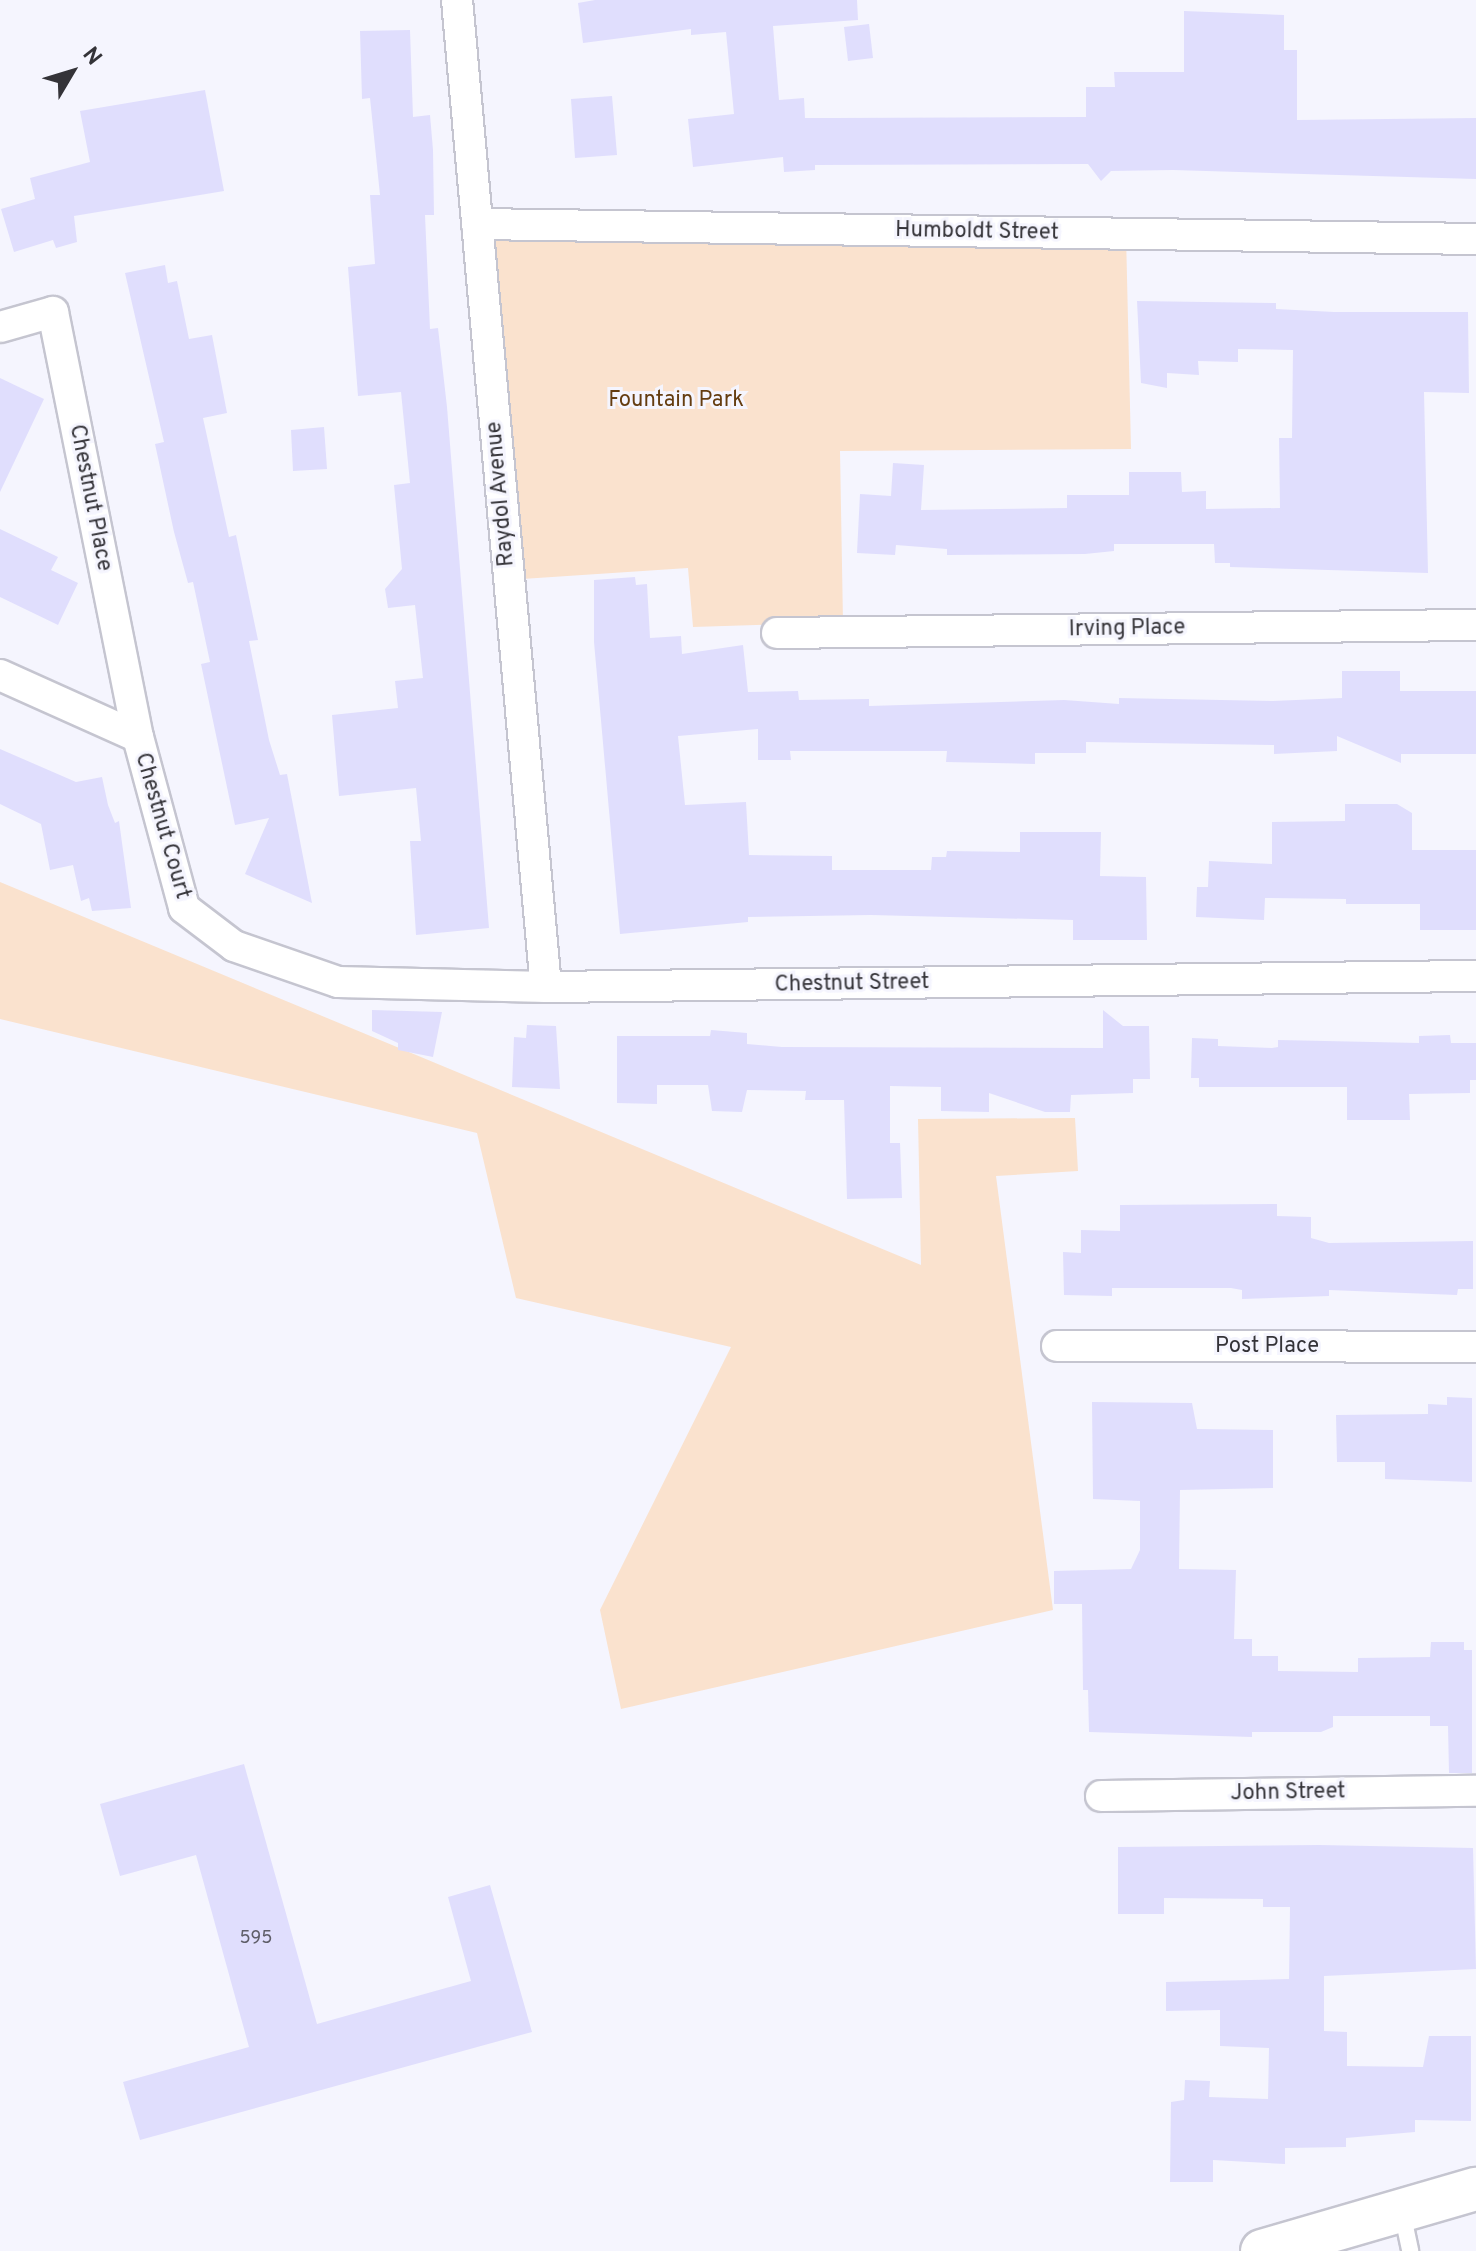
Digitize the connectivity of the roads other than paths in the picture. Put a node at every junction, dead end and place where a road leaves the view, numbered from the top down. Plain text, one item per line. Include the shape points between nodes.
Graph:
1 (457, 0) edge
2 (477, 224) junction
3 (1476, 239) edge
4 (0, 327) edge
5 (1476, 625) edge
6 (777, 633) dead end
7 (0, 675) edge
8 (138, 737) junction
9 (234, 946) joint
10 (1476, 976) edge
11 (546, 987) junction
12 (1057, 1346) dead end
13 (1476, 1347) edge
14 (1476, 1791) edge
15 (1101, 1796) dead end
16 (1476, 2189) edge
17 (1402, 2210) junction
18 (1262, 2251) edge
19 (1410, 2251) edge

1 - 2 street, Raydol Avenue
2 - 3 street, Humboldt Street
2 - 11 street, Raydol Avenue
4 - 8 street, Chestnut Place via 53,312
5 - 6 street, Irving Place
7 - 8 street, Chestnut Court
8 - 9 street, Chestnut Court via 184,908
9 - 11 street, Chestnut Street via 338,982
10 - 11 street, Chestnut Street
12 - 13 street, Post Place
14 - 15 street, John Street
16 - 17 main road
17 - 18 main road
17 - 19 lane

